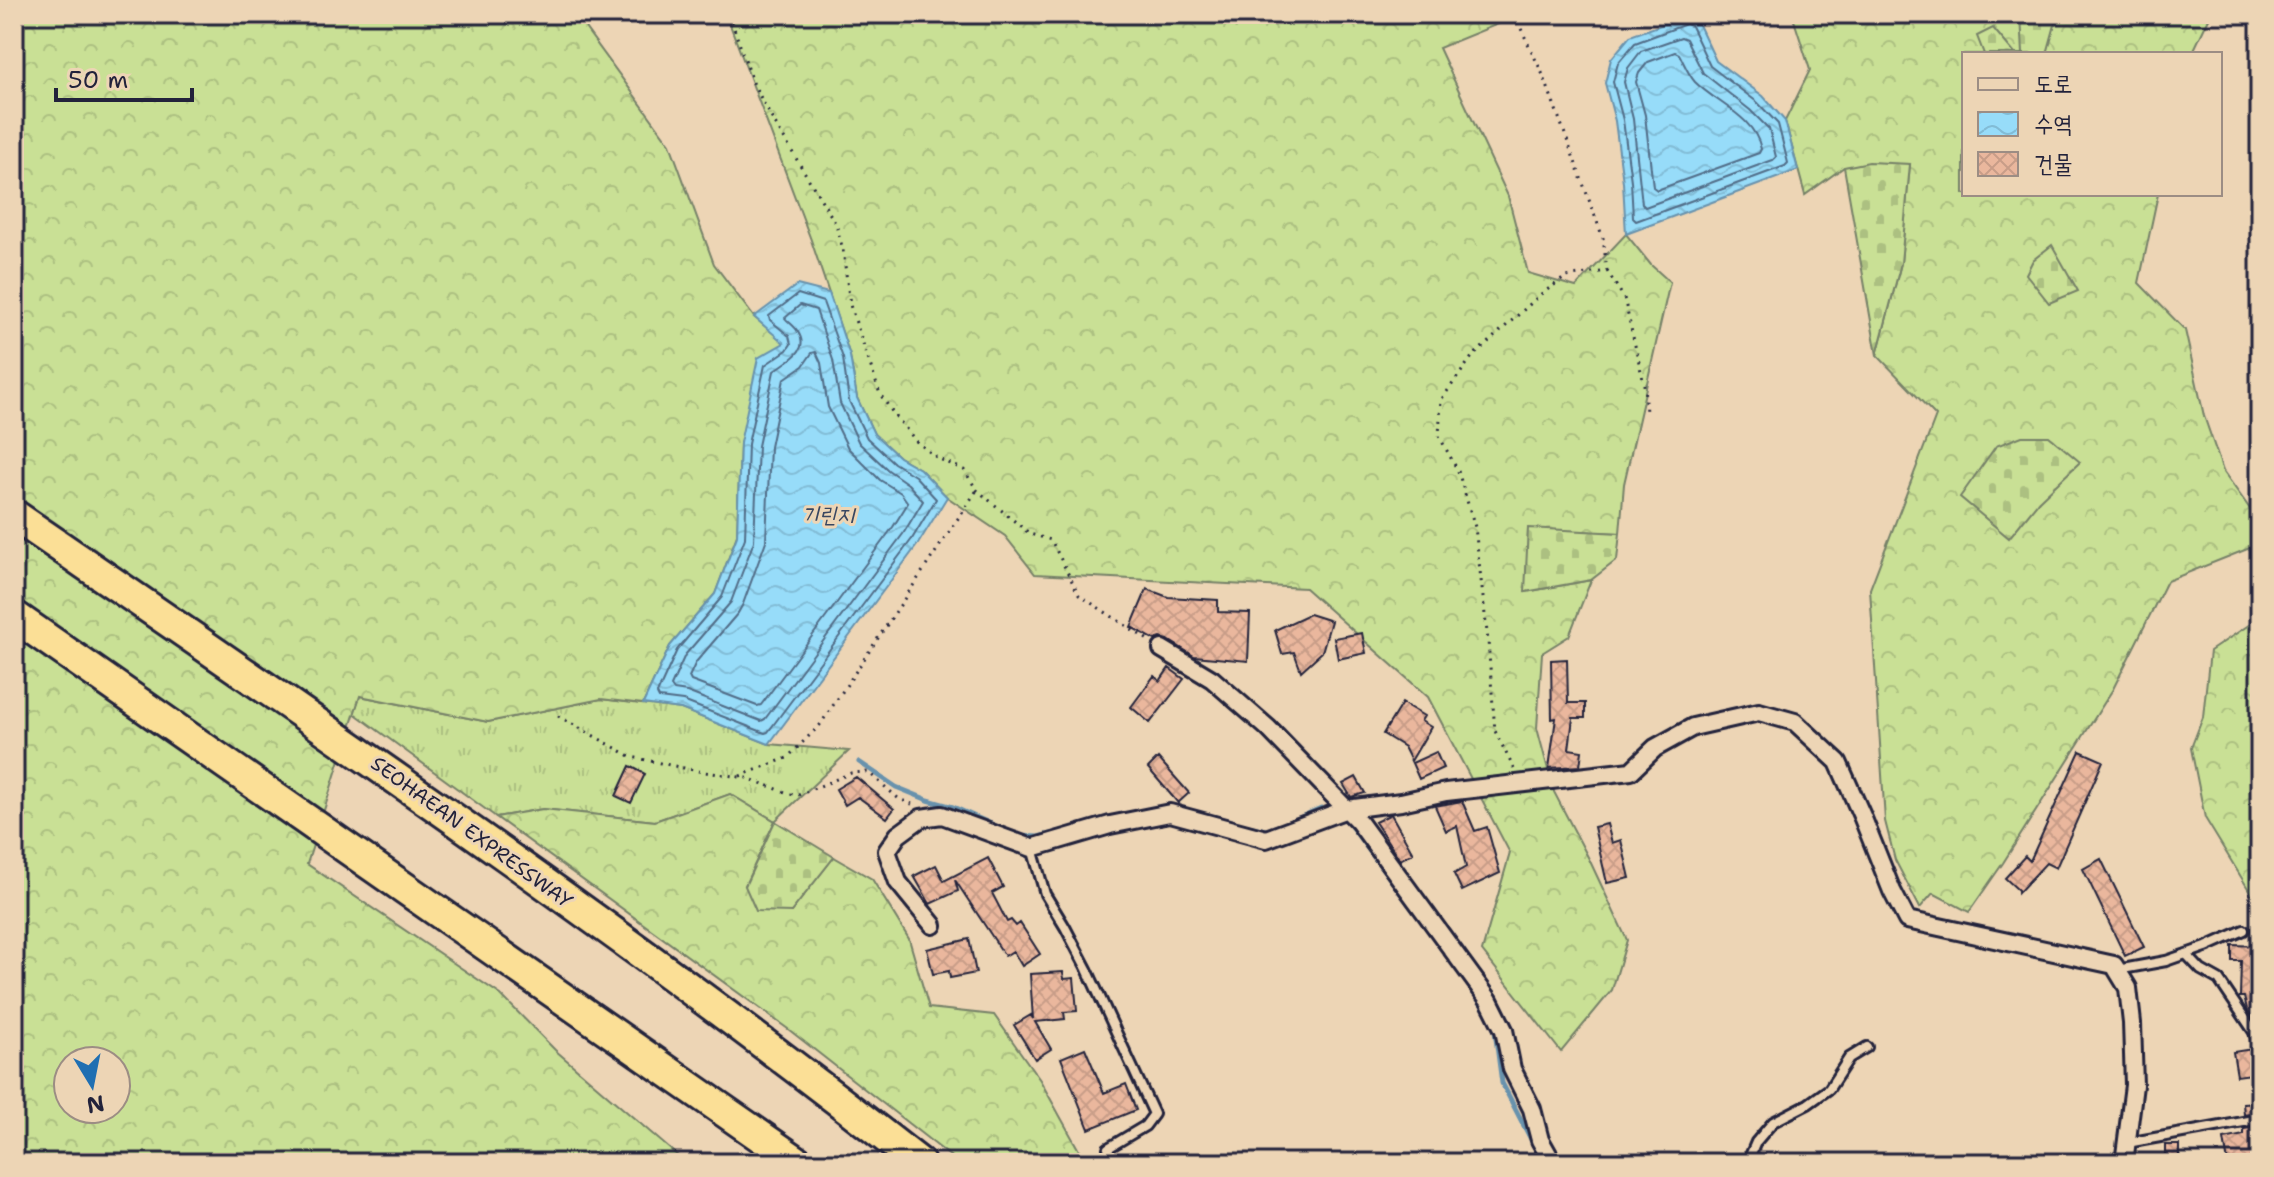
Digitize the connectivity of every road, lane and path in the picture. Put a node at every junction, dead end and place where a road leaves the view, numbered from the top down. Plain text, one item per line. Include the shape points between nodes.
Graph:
1 (729, 14) edge
2 (1514, 14) edge
3 (1607, 271) junction
4 (1646, 413) dead end
5 (977, 490) junction
6 (14, 515) edge
7 (14, 616) edge
8 (1162, 649) joint
9 (558, 716) dead end
10 (738, 777) junction
11 (1520, 784) junction
12 (1347, 809) junction
13 (942, 815) junction
14 (1032, 848) junction
15 (933, 925) dead end
16 (2244, 930) dead end
17 (2186, 954) junction
18 (2117, 970) junction
19 (1867, 1047) dead end
20 (2260, 1050) edge
21 (2260, 1119) edge
22 (2127, 1143) junction
23 (1108, 1148) dead end
24 (799, 1163) edge
25 (919, 1163) edge
26 (1553, 1163) edge
27 (1747, 1163) edge
28 (2124, 1163) edge

1 - 5 path via 754,85 836,224 850,305 880,394 916,441 964,470
2 - 3 path via 1544,77 1603,238
3 - 4 path via 1624,298
3 - 11 path via 1566,277 1541,294 1472,357 1441,400 1439,436 1458,471 1475,527 1495,731
5 - 8 path via 1030,534 1051,540 1079,595
5 - 10 path via 820,725 787,758
6 - 25 highway, SEOHAEAN EXPRESSWAY via 432,801
7 - 24 highway
8 - 12 street via 1212,679
9 - 10 path via 632,757
10 - 13 path via 796,796 851,773 868,772 899,799
11 - 12 street
11 - 18 street via 1631,771 1655,748 1693,727 1759,712 1795,722 1838,762 1907,920 2114,965
12 - 14 street via 1266,839 1170,813
12 - 26 street via 1489,1000
13 - 14 street
13 - 15 street via 921,818 887,851 898,882
14 - 23 lane via 1045,894 1087,969 1154,1114 1145,1126
16 - 17 lane
17 - 18 lane
17 - 20 lane via 2219,980
18 - 22 street via 2128,988 2132,1023 2134,1085
19 - 27 lane via 1849,1058 1829,1089 1773,1122
21 - 22 lane
22 - 28 street

